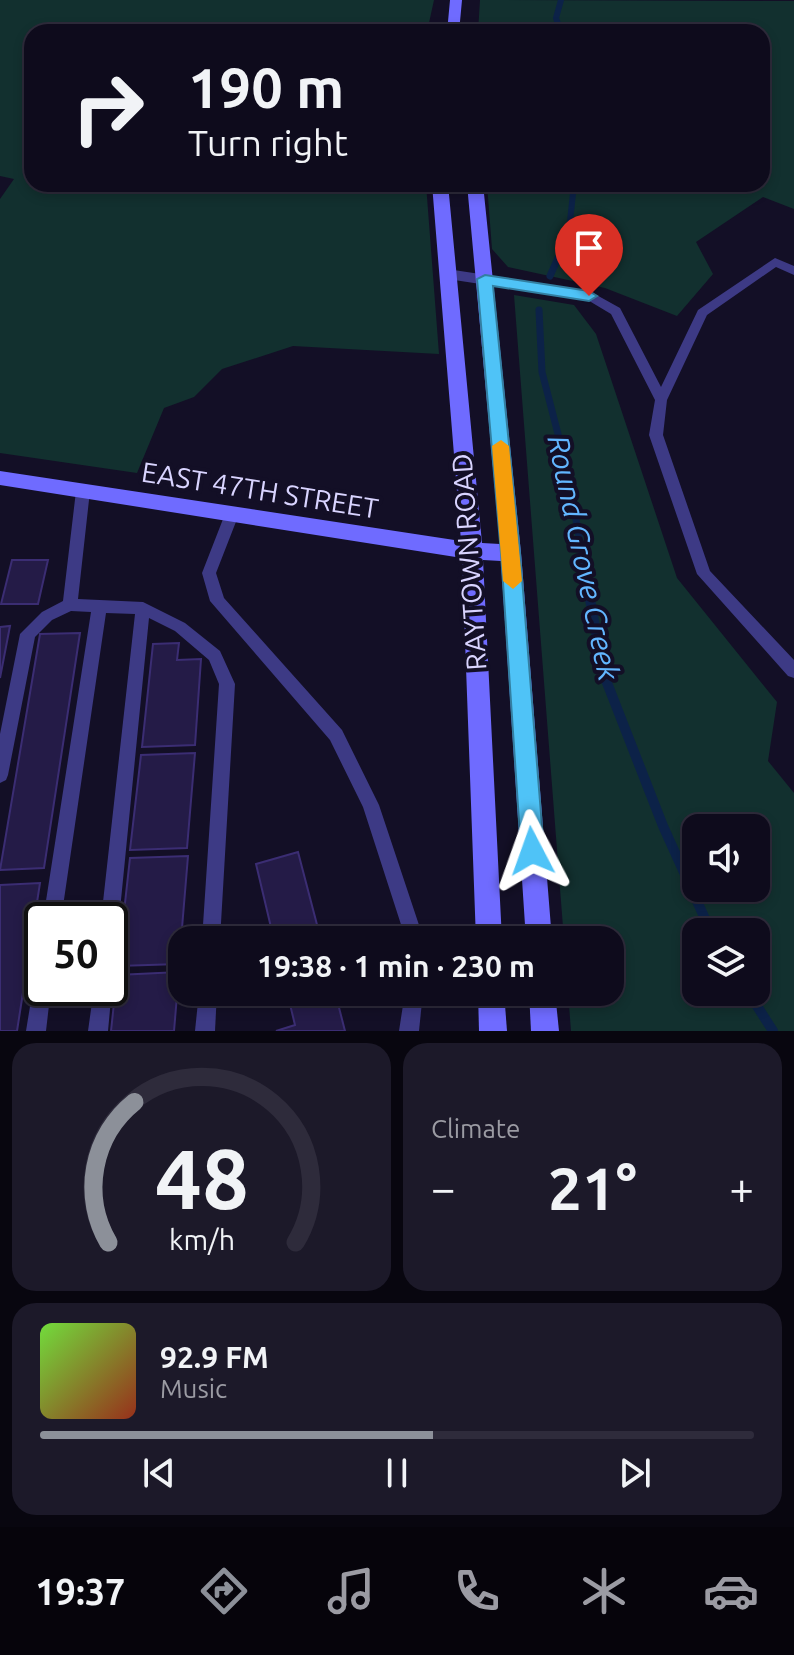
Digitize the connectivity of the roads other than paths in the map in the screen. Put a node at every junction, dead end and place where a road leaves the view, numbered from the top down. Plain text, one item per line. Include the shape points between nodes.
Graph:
1 (456, 0) edge
2 (454, 24) edge
3 (441, 192) edge
4 (476, 192) edge
5 (794, 271) edge
6 (447, 274) junction
7 (485, 279) junction
8 (533, 287) joint
9 (661, 400) junction
10 (0, 478) edge
11 (83, 491) junction
12 (232, 514) junction
13 (472, 551) junction
14 (511, 553) junction
15 (70, 605) junction
16 (99, 607) junction
17 (143, 608) junction
18 (794, 671) edge
19 (0, 775) edge
20 (55, 902) edge
21 (112, 902) edge
22 (212, 926) edge
23 (410, 926) edge
24 (488, 926) edge
25 (538, 926) edge
26 (39, 1006) edge
27 (101, 1006) edge
28 (207, 1006) edge
29 (412, 1006) edge
30 (492, 1006) edge
31 (543, 1006) edge
32 (36, 1031) edge
33 (98, 1031) edge
34 (205, 1031) edge
35 (409, 1031) edge
36 (493, 1031) edge
37 (545, 1031) edge

1 - 2 main road
3 - 6 main road, RAYTOWN ROAD
4 - 7 main road, RAYTOWN ROAD
5 - 9 lane via 775,262 702,313
6 - 7 street
6 - 13 main road, RAYTOWN ROAD
7 - 8 street
7 - 14 main road, RAYTOWN ROAD
8 - 9 lane via 589,296 616,311
9 - 18 lane via 656,435 704,574
10 - 11 main road, EAST 47TH STREET
11 - 12 main road, EAST 47TH STREET
11 - 15 lane
12 - 13 main road, EAST 47TH STREET
12 - 23 lane via 209,573 217,601 336,735 371,805
13 - 14 main road, EAST 47TH STREET
13 - 24 main road, RAYTOWN ROAD
14 - 25 main road, RAYTOWN ROAD
15 - 16 lane
15 - 19 lane via 47,616 28,634
16 - 17 lane
16 - 20 lane
17 - 21 lane
17 - 22 lane via 180,627 215,656 227,684
26 - 32 lane
27 - 33 lane
28 - 34 lane
29 - 35 lane
30 - 36 main road
31 - 37 main road

